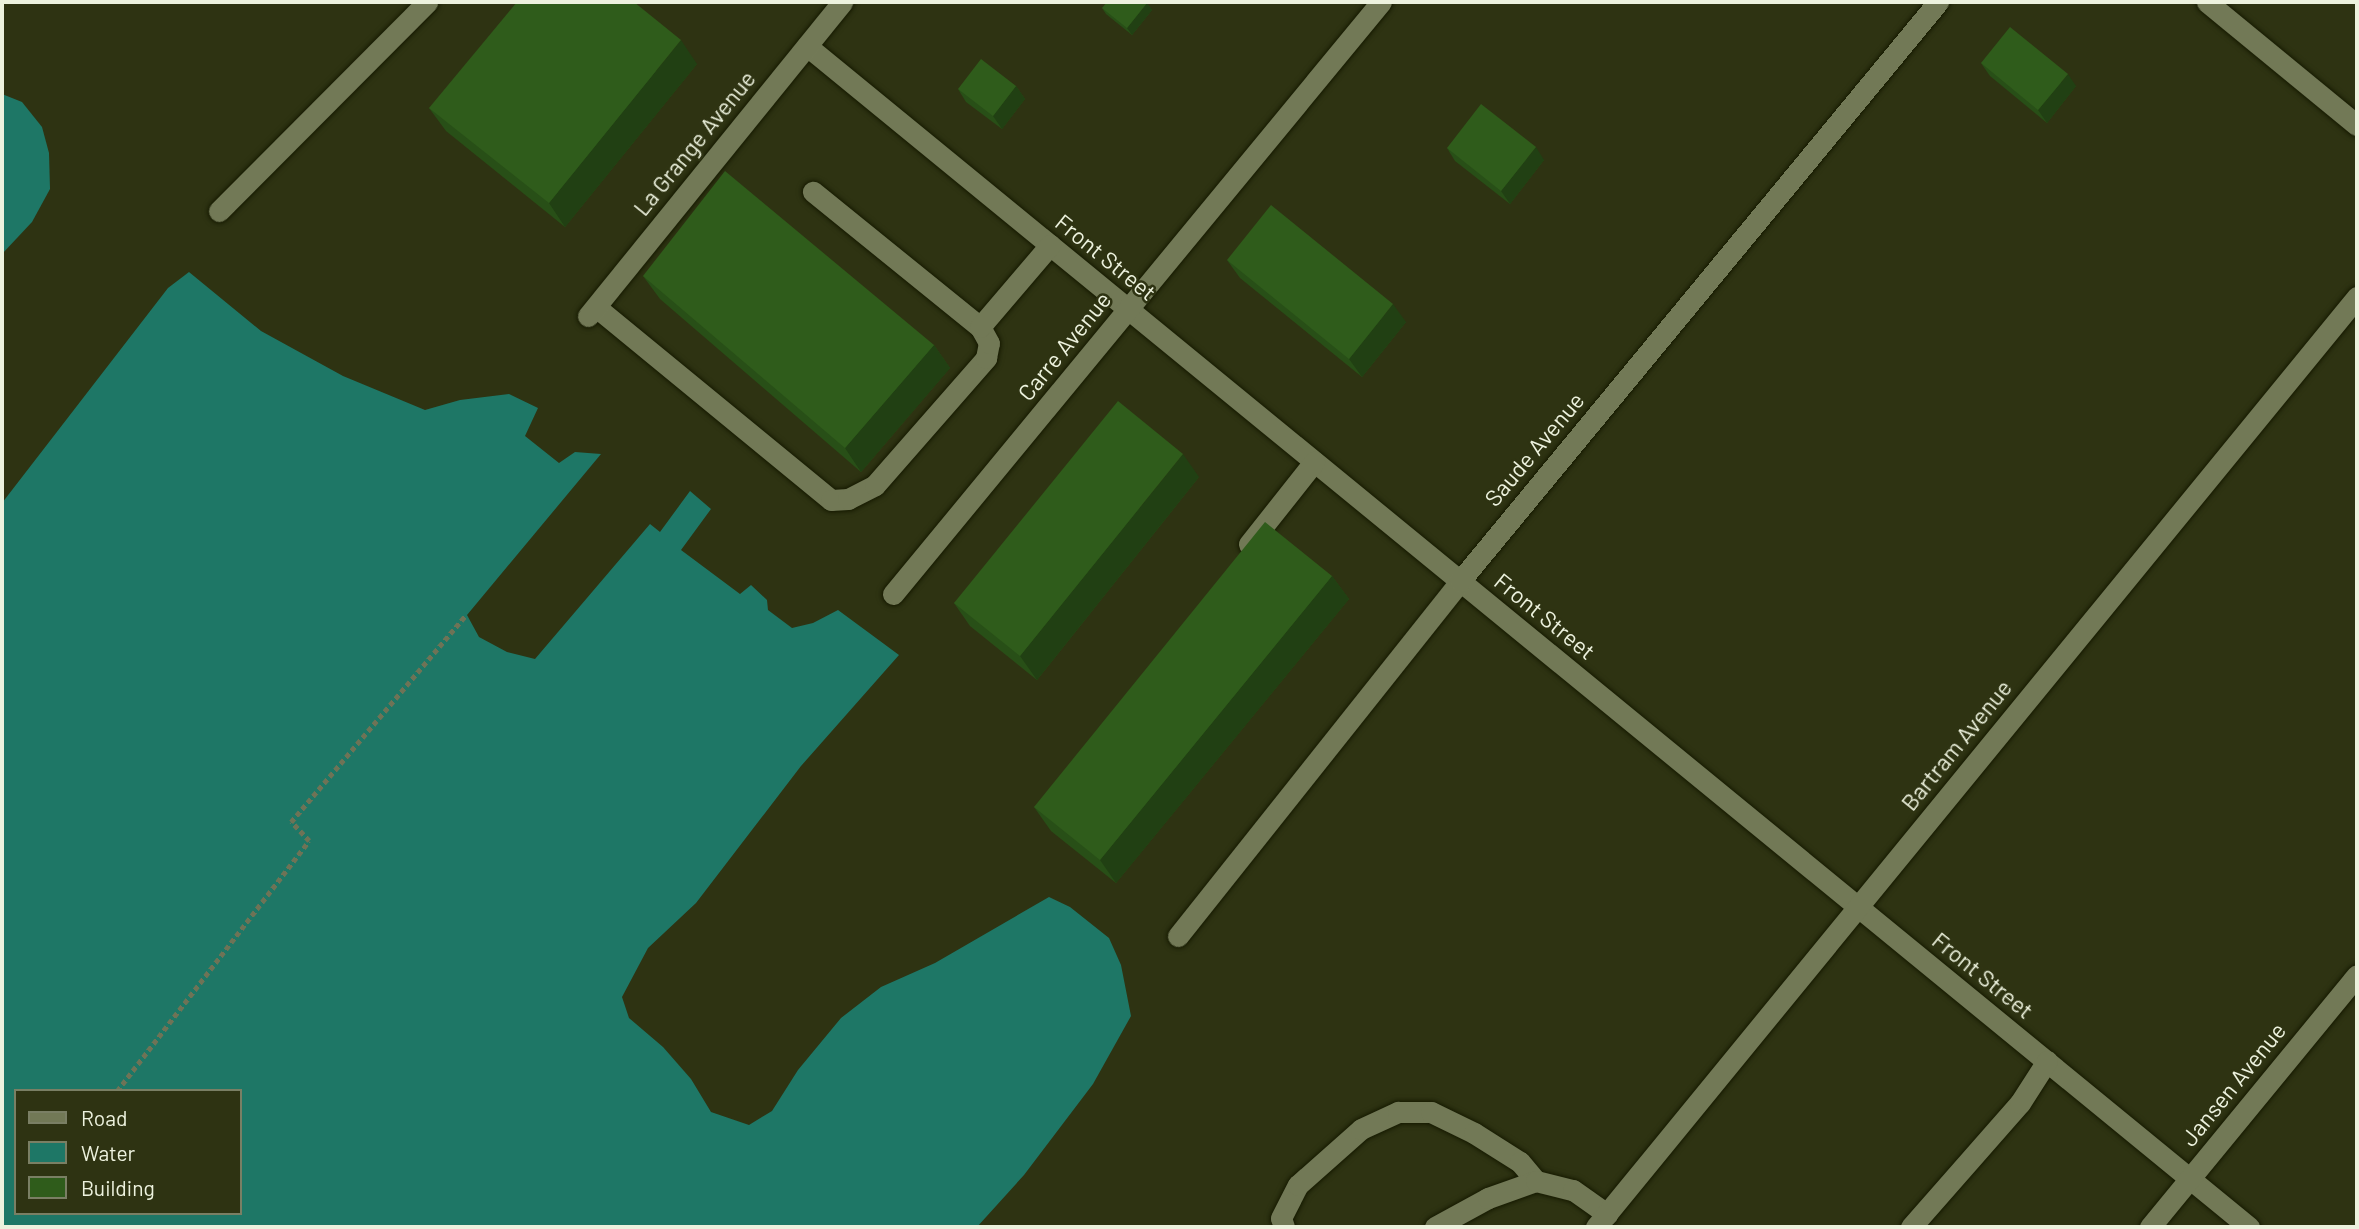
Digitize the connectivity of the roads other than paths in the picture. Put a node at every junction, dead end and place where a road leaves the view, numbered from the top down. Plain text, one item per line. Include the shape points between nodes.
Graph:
1 (427, 2) edge
2 (842, 2) edge
3 (1381, 2) edge
4 (1938, 2) edge
5 (2207, 2) edge
6 (807, 46) junction
7 (2357, 125) edge
8 (813, 192) dead end
9 (219, 211) dead end
10 (1050, 245) junction
11 (2357, 297) edge
12 (1128, 309) junction
13 (981, 327) junction
14 (1314, 462) junction
15 (1237, 559) edge
16 (1460, 581) junction
17 (893, 594) dead end
18 (1858, 907) junction
19 (1178, 936) dead end
20 (2357, 975) edge
21 (2047, 1061) junction
22 (2190, 1178) junction
23 (1536, 1181) junction
24 (1601, 1221) edge
25 (1284, 1227) edge
26 (1435, 1227) edge
27 (1911, 1227) edge
28 (2150, 1227) edge
29 (2249, 1227) edge

1 - 9 street
2 - 6 street, La Grange Avenue
3 - 12 street, Carre Avenue
4 - 16 street, Saude Avenue
5 - 7 street
6 - 10 street, Front Street
6 - 13 street, La Grange Avenue via 591,312 831,500 848,499 875,485 969,378 986,358 989,343
8 - 13 street
10 - 12 street, Front Street
10 - 13 street
11 - 18 street, Bartram Avenue
12 - 14 street, Front Street
12 - 17 street, Carre Avenue
14 - 15 street
14 - 16 street, Front Street
16 - 18 street, Front Street
16 - 19 street, Saude Avenue
18 - 21 street, Front Street
18 - 24 street, Bartram Avenue
20 - 22 street, Jansen Avenue
21 - 22 street, Front Street
21 - 27 street via 2020,1102
22 - 28 street, Jansen Avenue
22 - 29 street, Front Street
23 - 24 street via 1573,1190
23 - 25 street via 1520,1162 1474,1133 1431,1112 1398,1112 1361,1129 1298,1185 1281,1218
23 - 26 street via 1488,1198

